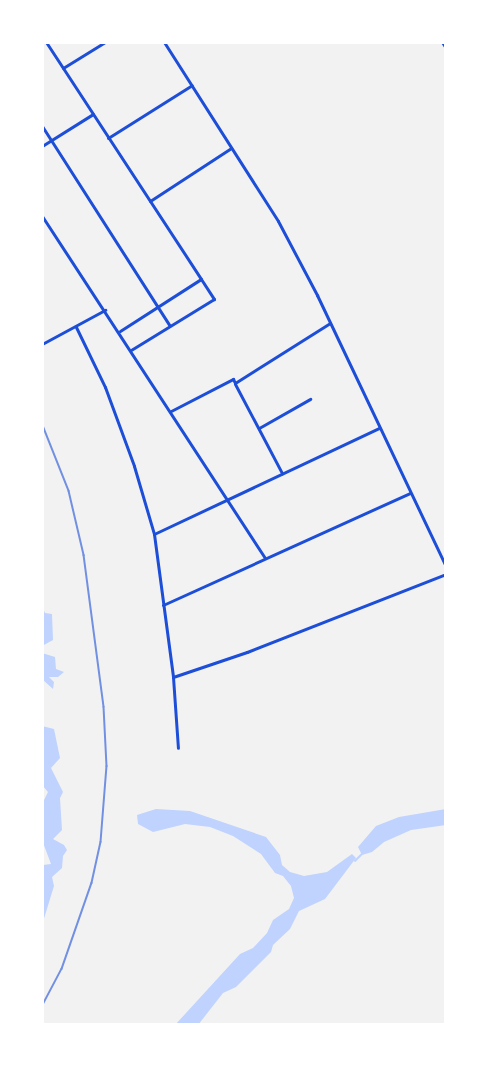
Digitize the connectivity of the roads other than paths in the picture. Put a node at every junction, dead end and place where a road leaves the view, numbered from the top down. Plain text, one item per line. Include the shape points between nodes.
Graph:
1 (46, 42) edge
2 (105, 42) edge
3 (165, 42) edge
4 (63, 68) junction
5 (192, 85) junction
6 (93, 114) junction
7 (42, 126) edge
8 (108, 138) junction
9 (51, 140) junction
10 (42, 146) edge
11 (231, 148) junction
12 (150, 201) junction
13 (42, 216) edge
14 (201, 279) junction
15 (159, 307) junction
16 (105, 310) junction
17 (330, 323) junction
18 (170, 326) junction
19 (76, 327) junction
20 (119, 331) junction
21 (42, 344) edge
22 (131, 350) junction
23 (235, 384) junction
24 (310, 399) dead end
25 (170, 412) junction
26 (259, 428) junction
27 (379, 428) junction
28 (282, 473) junction
29 (410, 493) junction
30 (226, 499) junction
31 (154, 534) junction
32 (265, 558) junction
33 (446, 567) edge
34 (446, 574) edge
35 (163, 605) junction
36 (173, 677) junction
37 (178, 747) dead end

1 - 4 street
2 - 4 street
3 - 5 street
4 - 6 street
5 - 8 street
5 - 11 street
6 - 8 street
6 - 9 street
7 - 9 street
8 - 12 street
9 - 10 street
9 - 15 street
11 - 12 street
11 - 17 street via 278,221
12 - 14 street
13 - 16 street
14 - 15 street
14 - 18 street via 214,299
15 - 18 street
15 - 20 street
16 - 19 street
16 - 20 street
17 - 23 street
17 - 27 street
18 - 22 street
19 - 21 street
19 - 31 street via 105,387
20 - 22 street
22 - 25 street
23 - 25 street via 233,380
23 - 26 street
24 - 26 street
25 - 30 street
26 - 28 street
27 - 28 street
27 - 29 street
28 - 30 street
29 - 32 street
29 - 33 street
30 - 31 street
30 - 32 street
31 - 35 street
32 - 35 street
34 - 36 street
35 - 36 street
36 - 37 street

